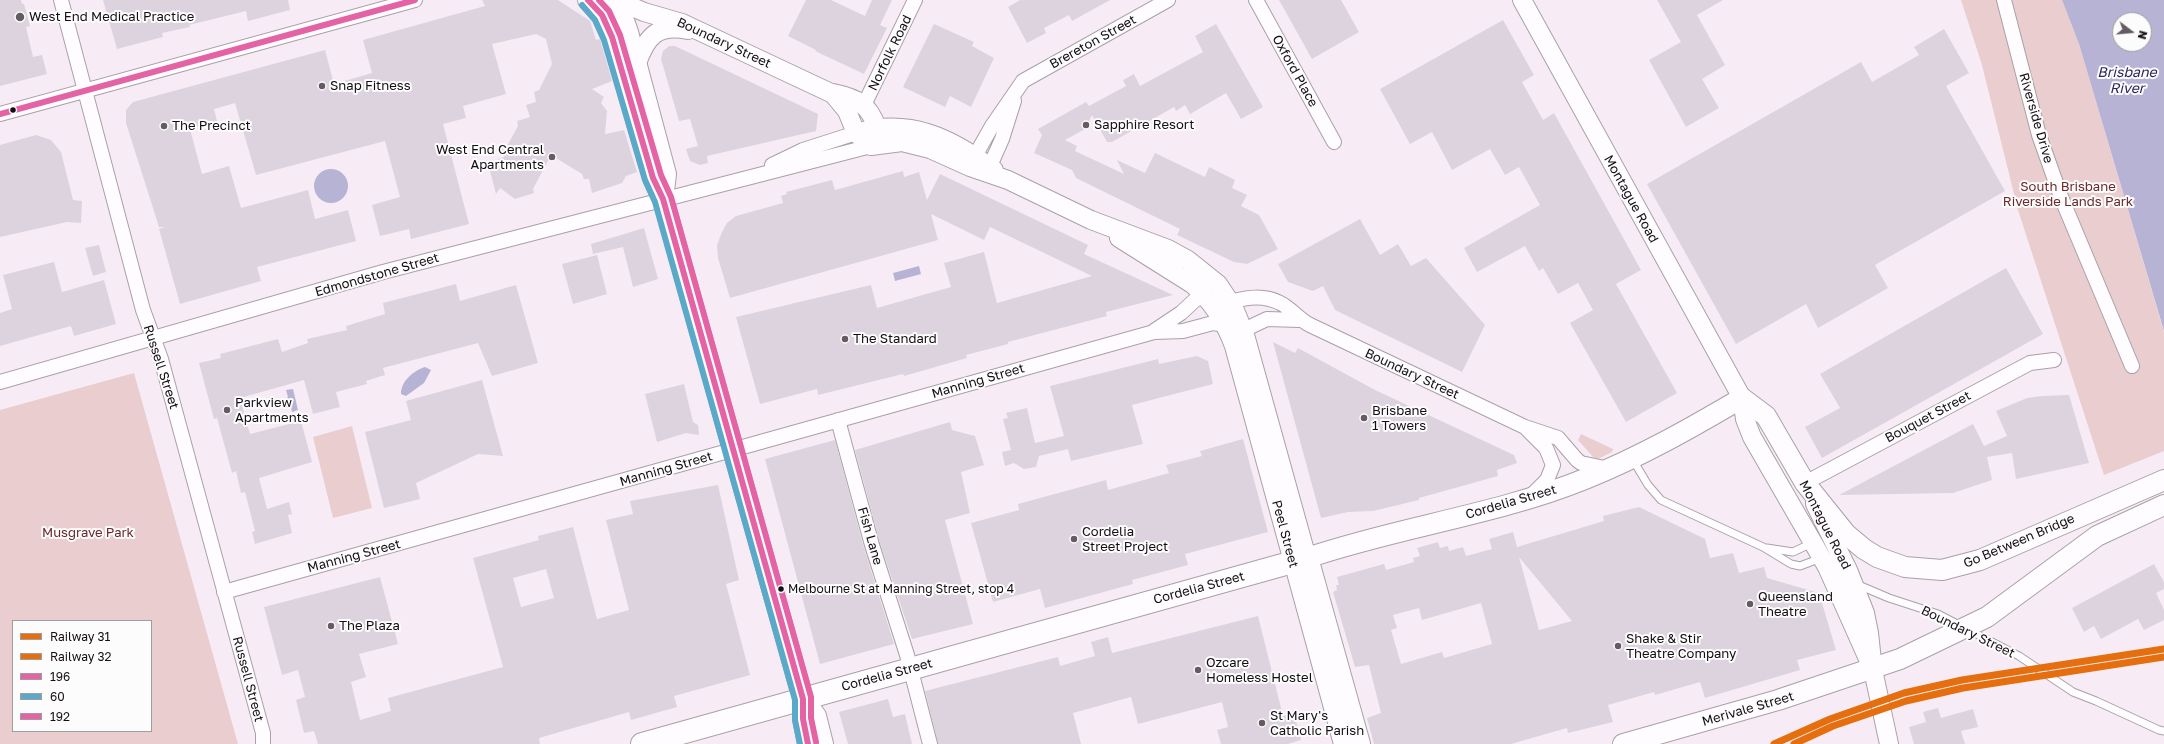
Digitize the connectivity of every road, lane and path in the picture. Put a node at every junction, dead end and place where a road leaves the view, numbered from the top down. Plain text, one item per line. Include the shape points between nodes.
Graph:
1 (61, 0) edge
2 (415, 0) edge
3 (588, 0) edge
4 (613, 0) edge
5 (616, 0) edge
6 (915, 0) edge
7 (1168, 0) edge
8 (1256, 0) edge
9 (1522, 0) edge
10 (2004, 0) edge
11 (702, 33) junction
12 (637, 63) junction
13 (1019, 86) junction
14 (85, 90) junction
15 (830, 93) junction
16 (864, 105) junction
17 (0, 114) edge
18 (877, 128) junction
19 (856, 133) junction
20 (1334, 142) dead end
21 (870, 146) junction
22 (975, 156) junction
23 (990, 166) junction
24 (756, 174) junction
25 (1008, 180) junction
26 (663, 199) junction
27 (1091, 220) junction
28 (1204, 296) junction
29 (1231, 302) junction
30 (1300, 320) junction
31 (1234, 326) junction
32 (1154, 332) junction
33 (153, 339) junction
34 (2054, 360) dead end
35 (2132, 366) dead end
36 (0, 382) edge
37 (1742, 398) junction
38 (838, 420) junction
39 (1525, 427) junction
40 (733, 450) junction
41 (1633, 459) junction
42 (1609, 469) junction
43 (2164, 480) edge
44 (1805, 483) junction
45 (1530, 497) junction
46 (2164, 505) edge
47 (1812, 543) junction
48 (1763, 547) junction
49 (1821, 558) junction
50 (1300, 560) junction
51 (1854, 583) junction
52 (224, 592) junction
53 (1964, 629) junction
54 (910, 669) junction
55 (1872, 670) junction
56 (803, 699) junction
57 (2164, 731) edge
58 (263, 738) edge
59 (653, 743) edge
60 (272, 744) edge
61 (808, 744) edge
62 (823, 744) edge
63 (930, 744) edge
64 (1343, 744) edge
65 (1359, 744) edge
66 (1623, 744) edge
67 (1889, 744) edge

1 - 14 street, Russell Street
2 - 14 street
3 - 26 main road via 602,15 612,37 652,178
4 - 12 main road via 625,22
5 - 11 street, Boundary Street via 644,12 672,19
6 - 16 street, Norfolk Road
7 - 13 street, Brereton Street via 1031,76
8 - 20 street, Oxford Place
9 - 37 street, Montague Road
10 - 35 street, Riverside Drive via 2039,135 2056,184
11 - 12 street via 675,28 657,32 646,41
11 - 15 street, Boundary Street
12 - 26 main road via 666,174
13 - 22 street, Brereton Street via 988,131
13 - 23 street via 1004,135
14 - 17 street
14 - 33 street, Russell Street via 143,310
15 - 16 street, Boundary Street via 849,97
15 - 19 street, Boundary Street via 837,97 847,111
16 - 18 street via 872,113
18 - 19 street
18 - 21 street
18 - 22 street via 920,130
19 - 21 street, Boundary Street
19 - 24 street, Edmondstone Street via 803,150
21 - 24 street, Edmondstone Street
21 - 25 street via 891,142 917,145
22 - 23 street
23 - 25 street
24 - 26 street, Edmondstone Street
25 - 27 street
26 - 33 street, Edmondstone Street via 383,272
26 - 40 main road
27 - 28 street via 1188,281
27 - 29 street via 1157,244 1188,260 1213,279
28 - 29 street
28 - 31 street
28 - 32 street, Manning Street via 1195,300 1182,313
29 - 30 street, Boundary Street via 1252,298 1267,299 1280,303
29 - 31 street
30 - 31 street, Boundary Street via 1267,319 1250,327
30 - 39 street, Boundary Street
31 - 32 street, Manning Street via 1213,323 1183,331
31 - 50 street, Peel Street
32 - 38 street, Manning Street
33 - 36 street, Edmondstone Street
33 - 52 street, Russell Street via 161,359
34 - 44 street, Bouquet Street via 2030,364
37 - 41 main road, Cordelia Street
37 - 44 main road, Montague Road via 1766,416
37 - 47 street, Montague Road via 1745,419 1752,437
38 - 40 street, Manning Street
38 - 54 street, Fish Lane via 872,545
39 - 42 street, Boundary Street via 1558,438 1576,460
39 - 45 street, Boundary Street via 1546,448 1554,465 1547,480
40 - 52 street, Manning Street
40 - 56 main road
41 - 42 main road, Cordelia Street
41 - 48 lane via 1648,485 1661,500
42 - 45 main road, Cordelia Street
43 - 44 main road, Go Between Bridge via 1980,560 1950,569 1929,570 1894,564 1864,549 1846,534
44 - 51 street, Montague Road
45 - 50 main road, Cordelia Street
46 - 53 main road via 2136,516 2092,539 1987,617
47 - 48 lane via 1793,552
47 - 49 street, Montague Road
48 - 49 lane via 1782,560 1798,566
49 - 55 street, Montague Road
50 - 54 main road, Cordelia Street
50 - 64 street, Peel Street
50 - 65 main road, Peel Street
51 - 53 lane, Boundary Street via 1938,614
51 - 55 street, Montague Road via 1868,626
52 - 58 street, Russell Street
53 - 55 main road
53 - 57 lane, Boundary Street via 2019,656 2073,692
54 - 56 main road, Cordelia Street
54 - 63 street, Fish Lane
55 - 66 main road, Merivale Street
55 - 67 street, Montague Road
56 - 59 main road, Cordelia Street
56 - 61 main road via 803,719
56 - 62 main road via 816,716
58 - 60 street, Russell Street

